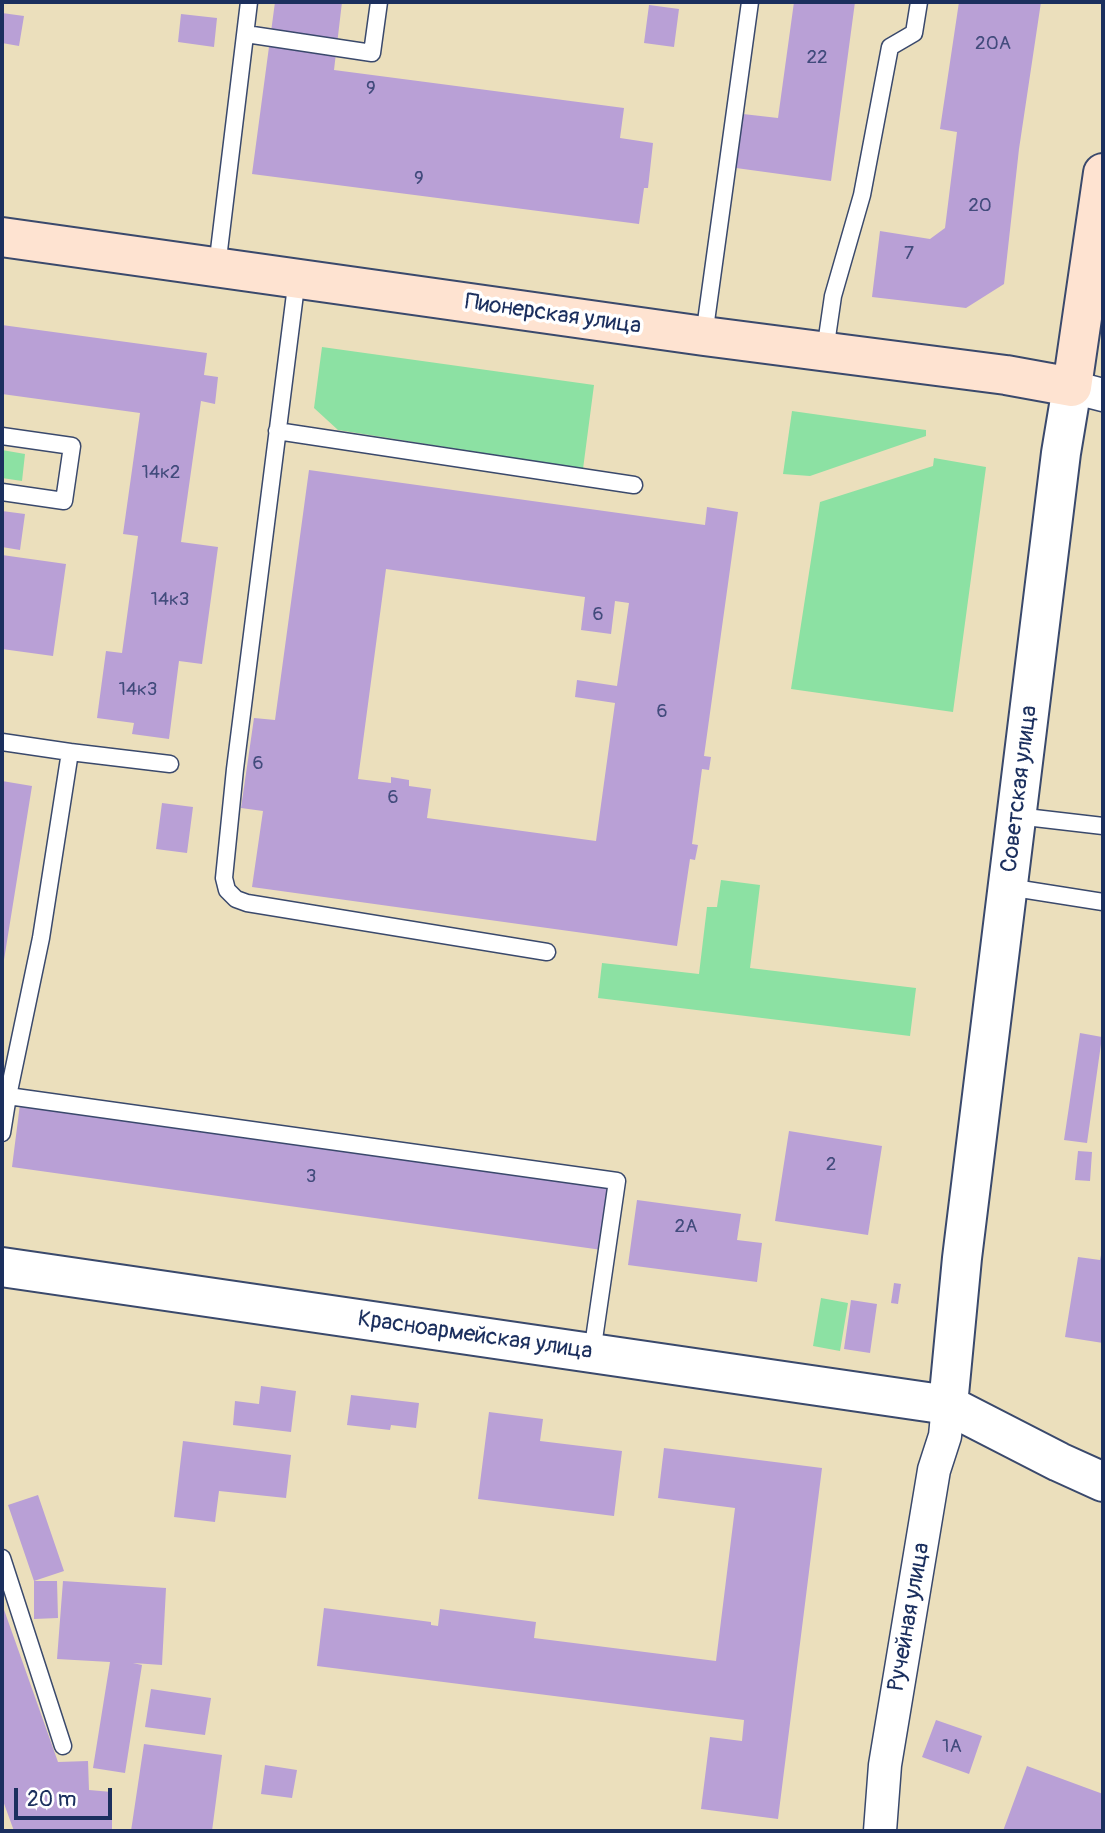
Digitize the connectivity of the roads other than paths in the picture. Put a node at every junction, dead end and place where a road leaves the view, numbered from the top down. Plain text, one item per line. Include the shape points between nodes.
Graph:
1 (249, 2) edge
2 (379, 2) edge
3 (750, 2) edge
4 (919, 2) edge
5 (246, 34) junction
6 (1103, 173) edge
7 (2, 237) edge
8 (217, 267) junction
9 (298, 278) junction
10 (704, 336) junction
11 (825, 351) junction
12 (1088, 391) edge
13 (278, 431) junction
14 (2, 436) edge
15 (634, 485) dead end
16 (2, 492) edge
17 (2, 742) edge
18 (70, 752) junction
19 (170, 764) dead end
20 (1017, 816) junction
21 (1103, 826) edge
22 (1008, 887) junction
23 (1103, 902) edge
24 (547, 952) dead end
25 (8, 1096) junction
26 (2, 1133) edge
27 (2, 1267) edge
28 (592, 1353) junction
29 (948, 1405) junction
30 (1103, 1482) edge
31 (2, 1558) edge
32 (64, 1746) dead end
33 (880, 1831) edge

1 - 5 lane
2 - 5 lane via 372,53
3 - 10 lane
4 - 11 lane via 914,33 890,47 862,195 833,296
5 - 8 lane
6 - 12 main road, Советская улица
7 - 8 main road, Пионерская улица
8 - 9 main road, Пионерская улица
9 - 10 main road, Пионерская улица
9 - 13 lane
10 - 11 main road, Пионерская улица
11 - 12 main road, Пионерская улица
12 - 20 street, Советская улица via 1061,453
13 - 15 lane
13 - 24 lane via 235,769 224,878 227,890 247,903
14 - 16 lane via 72,446 64,501
17 - 18 lane
18 - 19 lane
18 - 25 lane via 41,938
20 - 21 lane
20 - 22 street, Советская улица
22 - 23 lane
22 - 29 street, Советская улица
25 - 26 lane
25 - 28 lane via 617,1181
27 - 28 street, Красноармейская улица
28 - 29 street, Красноармейская улица
29 - 30 street, Красноармейская улица
29 - 33 street, Ручейная улица via 885,1765
31 - 32 lane

